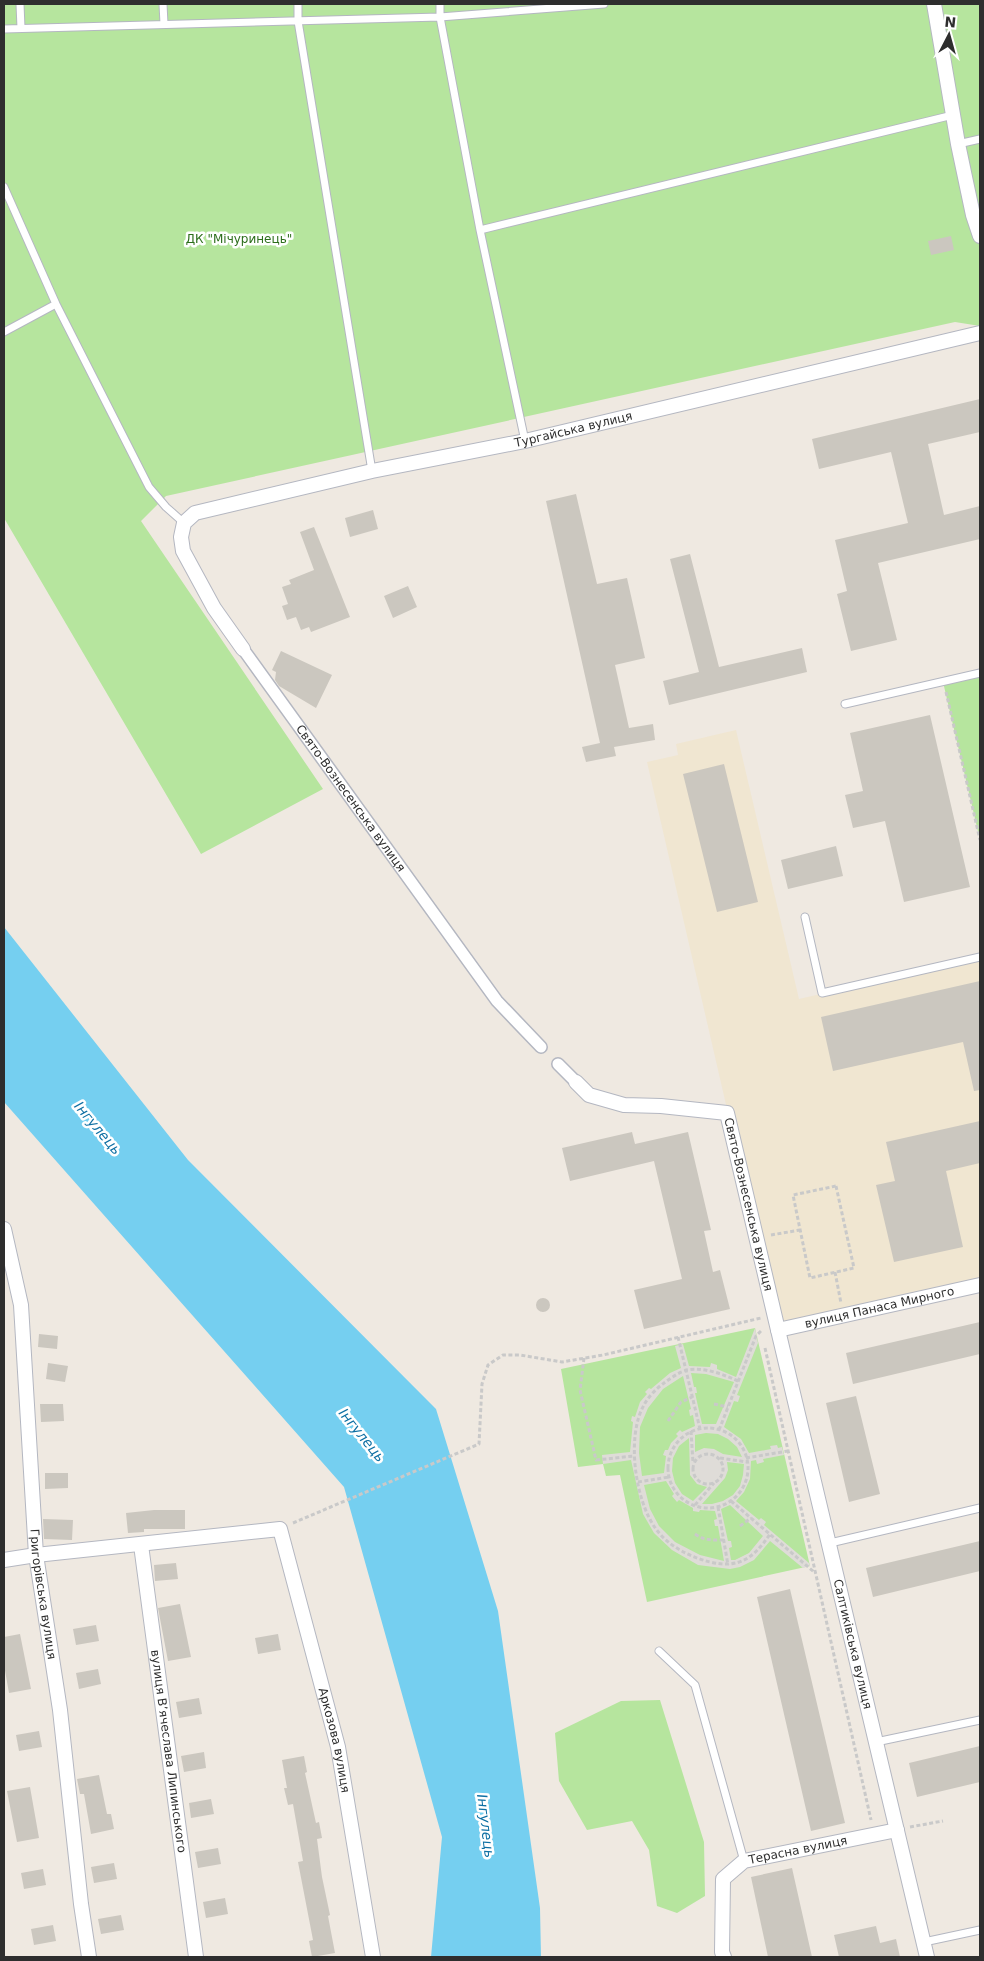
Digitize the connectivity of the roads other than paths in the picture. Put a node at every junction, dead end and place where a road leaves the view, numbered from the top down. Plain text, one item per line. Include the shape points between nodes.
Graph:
1 (20, 4) edge
2 (163, 4) edge
3 (298, 4) edge
4 (440, 4) edge
5 (604, 4) edge
6 (934, 4) edge
7 (582, 5) edge
8 (440, 17) junction
9 (298, 21) junction
10 (164, 24) junction
11 (21, 28) junction
12 (4, 29) edge
13 (954, 115) junction
14 (980, 139) edge
15 (958, 144) junction
16 (4, 187) edge
17 (480, 230) junction
18 (980, 236) edge
19 (56, 304) junction
20 (4, 332) edge
21 (980, 333) edge
22 (525, 441) junction
23 (372, 471) junction
24 (184, 523) junction
25 (244, 649) joint
26 (980, 673) edge
27 (845, 704) dead end
28 (805, 917) dead end
29 (980, 957) edge
30 (541, 1047) dead end
31 (558, 1064) dead end
32 (576, 1082) joint
33 (4, 1229) edge
34 (980, 1285) edge
35 (778, 1330) junction
36 (980, 1508) edge
37 (830, 1543) junction
38 (141, 1545) junction
39 (36, 1555) junction
40 (4, 1560) edge
41 (659, 1651) dead end
42 (980, 1720) edge
43 (876, 1742) junction
44 (897, 1830) junction
45 (744, 1861) junction
46 (980, 1930) edge
47 (924, 1942) junction
48 (89, 1957) edge
49 (196, 1957) edge
50 (373, 1957) edge
51 (724, 1957) edge
52 (927, 1957) edge

1 - 11 lane
2 - 10 lane
3 - 9 lane
4 - 8 lane
5 - 7 lane
6 - 13 street
7 - 8 lane
8 - 9 lane
8 - 17 lane
9 - 10 lane
9 - 23 lane
10 - 11 lane
11 - 12 lane
13 - 15 street
13 - 17 lane
14 - 15 lane
15 - 18 street
16 - 19 lane
17 - 22 lane
19 - 20 lane
19 - 24 lane via 149,487
21 - 22 street, Тургайська вулиця
22 - 23 street, Тургайська вулиця
23 - 24 street, Тургайська вулиця via 195,513
24 - 25 street, Свято-Вознесенська вулиця via 183,551 214,608
25 - 30 street, Свято-Вознесенська вулиця via 497,1001
26 - 27 lane
28 - 29 lane via 822,993
31 - 32 street, Свято-Вознесенська вулиця
32 - 35 street, Свято-Вознесенська вулиця via 589,1095 624,1105 728,1113
33 - 39 street, Григорівська вулиця via 21,1305
34 - 35 street, вулиця Панаса Мирного
35 - 37 street, Салтиківська вулиця
36 - 37 lane
37 - 43 street, Салтиківська вулиця
38 - 39 street
38 - 49 street, вулиця В’ячеслава Липинського
38 - 50 street, Аркозова вулиця via 280,1528 338,1747
39 - 40 street
39 - 48 street, Григорівська вулиця via 60,1710 80,1904
41 - 45 lane via 695,1686
42 - 43 lane
43 - 44 street, Салтиківська вулиця
44 - 45 street, Терасна вулиця
44 - 47 street, Салтиківська вулиця
45 - 51 street, Терасна вулиця via 724,1879
46 - 47 lane
47 - 52 street, Салтиківська вулиця

